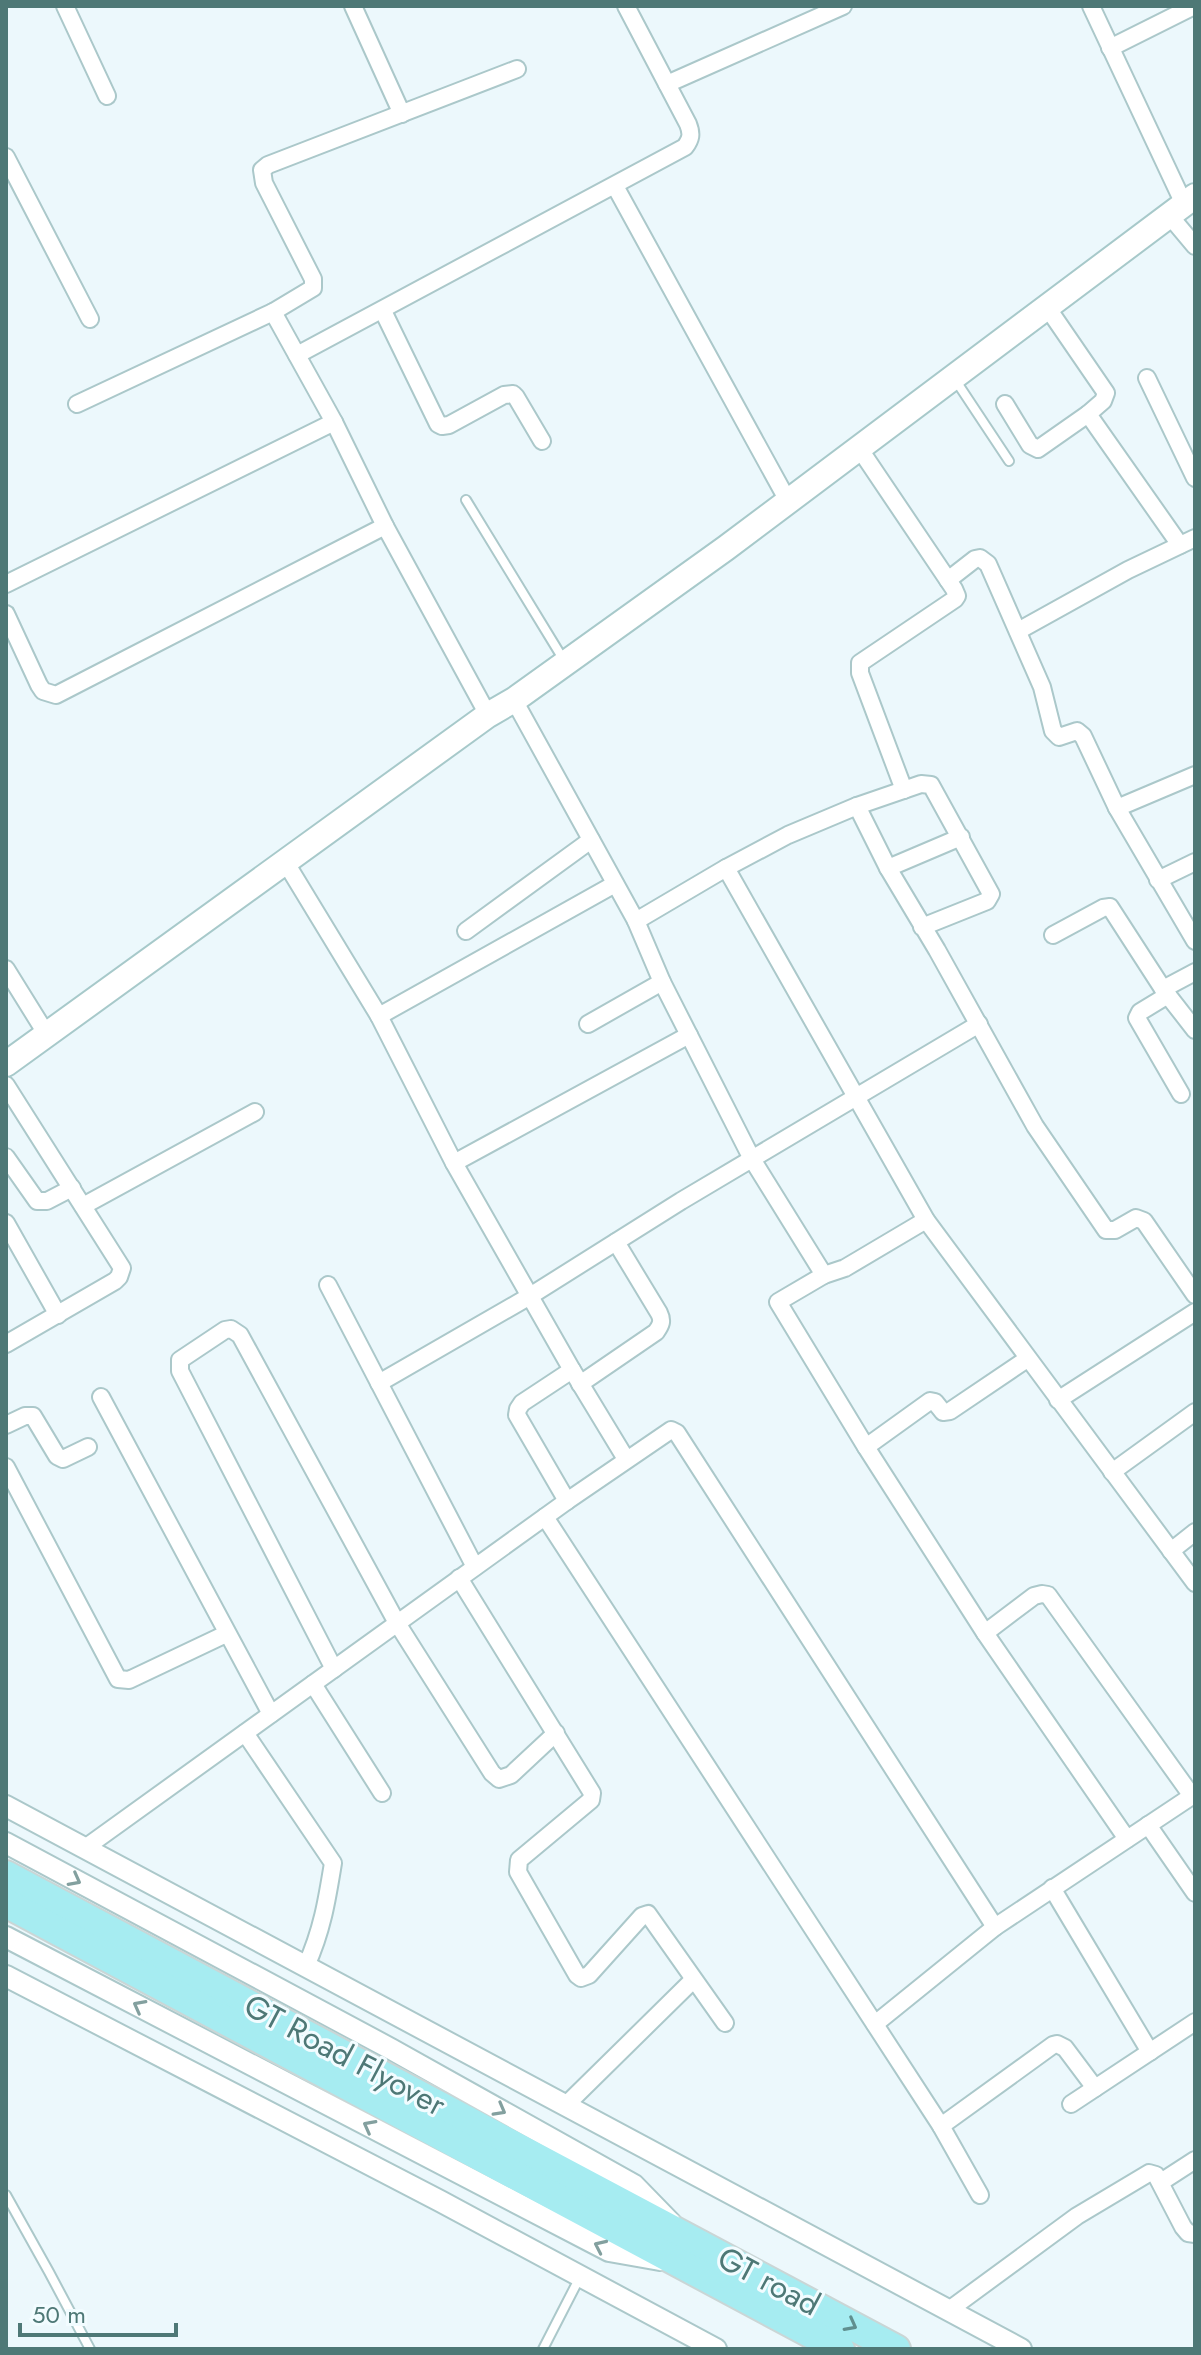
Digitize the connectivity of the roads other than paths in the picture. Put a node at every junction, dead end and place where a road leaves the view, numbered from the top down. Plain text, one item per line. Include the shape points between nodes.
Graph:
1 (65, 6) edge
2 (353, 6) edge
3 (626, 6) edge
4 (843, 6) edge
5 (1091, 6) edge
6 (1194, 6) edge
7 (1110, 48) junction
8 (517, 69) dead end
9 (667, 84) junction
10 (107, 96) dead end
11 (402, 114) junction
12 (6, 157) edge
13 (615, 186) junction
14 (1183, 205) edge
15 (1195, 246) edge
16 (1047, 307) junction
17 (383, 311) junction
18 (273, 312) junction
19 (90, 319) dead end
20 (297, 355) junction
21 (953, 377) junction
22 (1147, 378) dead end
23 (77, 404) dead end
24 (1005, 404) dead end
25 (1088, 414) junction
26 (334, 422) junction
27 (542, 441) dead end
28 (859, 448) junction
29 (1009, 461) dead end
30 (1195, 478) edge
31 (466, 500) dead end
32 (788, 501) junction
33 (385, 526) junction
34 (1187, 541) edge
35 (948, 580) junction
36 (6, 584) edge
37 (6, 614) edge
38 (1018, 631) junction
39 (565, 663) junction
40 (514, 700) junction
41 (488, 715) junction
42 (1195, 775) edge
43 (904, 790) junction
44 (857, 806) junction
45 (1117, 808) junction
46 (961, 837) junction
47 (591, 840) junction
48 (1195, 862) edge
49 (286, 863) junction
50 (726, 868) junction
51 (888, 868) junction
52 (1158, 880) junction
53 (615, 884) junction
54 (636, 921) junction
55 (922, 927) junction
56 (466, 931) dead end
57 (1053, 935) dead end
58 (1195, 941) edge
59 (6, 969) edge
60 (1195, 972) edge
61 (662, 982) junction
62 (1166, 992) junction
63 (379, 1016) junction
64 (588, 1024) dead end
65 (979, 1024) junction
66 (1195, 1030) edge
67 (47, 1035) junction
68 (689, 1035) junction
69 (6, 1064) edge
70 (6, 1085) edge
71 (1181, 1094) dead end
72 (855, 1098) junction
73 (255, 1112) dead end
74 (6, 1157) edge
75 (752, 1159) junction
76 (454, 1163) junction
77 (72, 1188) junction
78 (83, 1206) junction
79 (926, 1220) junction
80 (6, 1223) edge
81 (616, 1242) junction
82 (824, 1275) junction
83 (1192, 1284) edge
84 (328, 1285) dead end
85 (530, 1296) junction
86 (1195, 1312) edge
87 (58, 1315) junction
88 (6, 1344) edge
89 (1027, 1359) junction
90 (576, 1377) junction
91 (379, 1383) junction
92 (101, 1397) dead end
93 (1058, 1400) junction
94 (1195, 1412) edge
95 (6, 1425) edge
96 (88, 1447) dead end
97 (866, 1447) junction
98 (626, 1459) junction
99 (6, 1467) edge
100 (1112, 1472) junction
101 (567, 1501) junction
102 (545, 1517) junction
103 (1195, 1532) edge
104 (1171, 1551) junction
105 (475, 1567) junction
106 (459, 1578) junction
107 (1195, 1583) edge
108 (397, 1623) junction
109 (985, 1633) junction
110 (226, 1634) junction
111 (334, 1669) junction
112 (313, 1684) junction
113 (271, 1714) junction
114 (245, 1733) junction
115 (556, 1733) junction
116 (382, 1793) dead end
117 (1194, 1795) edge
118 (6, 1806) edge
119 (1148, 1825) junction
120 (1127, 1839) junction
121 (6, 1843) edge
122 (85, 1848) junction
123 (6, 1875) edge
124 (1052, 1888) junction
125 (1195, 1893) edge
126 (6, 1903) edge
127 (995, 1927) junction
128 (6, 1937) edge
129 (306, 1966) junction
130 (6, 1976) edge
131 (693, 1980) junction
132 (1195, 2022) edge
133 (725, 2023) dead end
134 (875, 2024) junction
135 (1150, 2052) junction
136 (1095, 2088) junction
137 (1071, 2104) dead end
138 (566, 2105) junction
139 (941, 2126) junction
140 (1195, 2160) edge
141 (1161, 2182) junction
142 (6, 2195) edge
143 (980, 2195) dead end
144 (1195, 2234) edge
145 (683, 2236) junction
146 (676, 2263) junction
147 (581, 2277) junction
148 (949, 2310) junction
149 (90, 2349) edge
150 (543, 2349) edge
151 (716, 2349) edge
152 (840, 2349) edge
153 (896, 2349) edge
154 (1021, 2349) edge

1 - 10 street
2 - 11 street
3 - 9 street
4 - 9 street
5 - 7 street
6 - 7 street
7 - 14 street
8 - 11 street
9 - 13 street via 688,124 690,140
11 - 18 street via 262,170 314,284
12 - 19 street
13 - 17 street
13 - 32 street
14 - 15 street
14 - 16 main road
16 - 21 main road
16 - 25 street via 1106,393
17 - 20 street
17 - 27 street via 438,424 449,425 513,394
18 - 20 street
18 - 23 street
20 - 26 street
21 - 28 main road
21 - 29 lane
22 - 30 street
24 - 25 street via 1030,445 1038,449
25 - 34 street
26 - 33 street
26 - 36 street
28 - 32 main road
28 - 35 street
31 - 39 lane
32 - 39 main road
33 - 37 street via 56,695 39,685
33 - 41 street
34 - 38 street
35 - 38 street via 975,559 984,560
35 - 43 street via 955,599 860,663
38 - 45 street via 1042,687 1053,731 1059,737 1080,732
39 - 40 main road
40 - 41 main road
40 - 47 street
41 - 49 main road
42 - 45 street
43 - 44 street
43 - 46 street via 931,785
44 - 50 street
44 - 51 street
45 - 52 street
46 - 51 street
46 - 55 street via 990,897
47 - 53 street
47 - 56 street
48 - 52 street
49 - 63 street
49 - 67 main road
50 - 54 street
50 - 72 street
51 - 55 street
52 - 58 street
53 - 54 street
53 - 63 street
54 - 61 street
55 - 65 street
57 - 62 street via 1110,907
59 - 67 street
60 - 62 street
61 - 64 street
61 - 68 street
62 - 66 street
62 - 71 street via 1137,1018
63 - 76 street
65 - 72 street
65 - 83 street via 1035,1126 1103,1227 1110,1231 1140,1218
67 - 69 main road
68 - 75 street
68 - 76 street
70 - 77 street
72 - 75 street
72 - 79 street
73 - 78 street
74 - 77 street via 37,1201
75 - 81 street
75 - 82 street
76 - 85 street
77 - 78 street
78 - 87 street via 119,1261 121,1273
79 - 82 street
79 - 89 street
80 - 87 street
81 - 85 street
81 - 90 street via 659,1313 661,1326
82 - 97 street via 778,1302
84 - 91 street
85 - 90 street
85 - 91 street
86 - 93 street
87 - 88 street
89 - 93 street
89 - 97 street via 950,1411 927,1403
90 - 98 street
90 - 101 street via 522,1403 517,1415
91 - 105 street
92 - 110 street
93 - 100 street
94 - 100 street
95 - 96 street via 33,1416 59,1459
97 - 109 street
98 - 101 street
98 - 127 street via 666,1431 677,1433
99 - 110 street via 118,1679 129,1680
100 - 104 street
101 - 102 street
102 - 105 street
102 - 134 street
103 - 104 street
104 - 107 street
105 - 106 street
106 - 108 street
106 - 115 street
108 - 111 street
108 - 111 street via 240,1335 225,1330 184,1357 180,1371
108 - 115 street via 499,1779 511,1775
109 - 117 street via 1034,1596 1048,1595
109 - 120 street
110 - 113 street
111 - 112 street
112 - 113 street
112 - 116 street
113 - 114 street
114 - 122 street
114 - 129 street via 333,1863 325,1914
115 - 131 street via 592,1797 519,1860 518,1872 581,1978 645,1914
117 - 119 street
118 - 122 street
119 - 120 street
119 - 125 street
120 - 124 street
121 -> 145 street via 634,2185
122 - 129 street
123 - 145 highway, GT Road Flyover
124 - 127 street
124 - 135 street
126 - 146 highway, GT Road Flyover
127 - 134 street
146 -> 128 street via 609,2251
129 - 138 street
130 - 147 street
131 - 133 street
131 - 138 street
132 - 135 street
134 - 139 street
135 - 136 street
136 - 137 street
136 - 139 street via 1057,2044
138 - 148 street
139 - 143 street
140 - 141 street
141 - 144 street via 1183,2227
141 - 148 street via 1153,2173 1145,2175 1077,2216
142 - 149 lane
145 -> 153 highway, GT road
146 - 152 highway, GT road
147 - 150 lane
147 - 151 street
148 - 154 street

